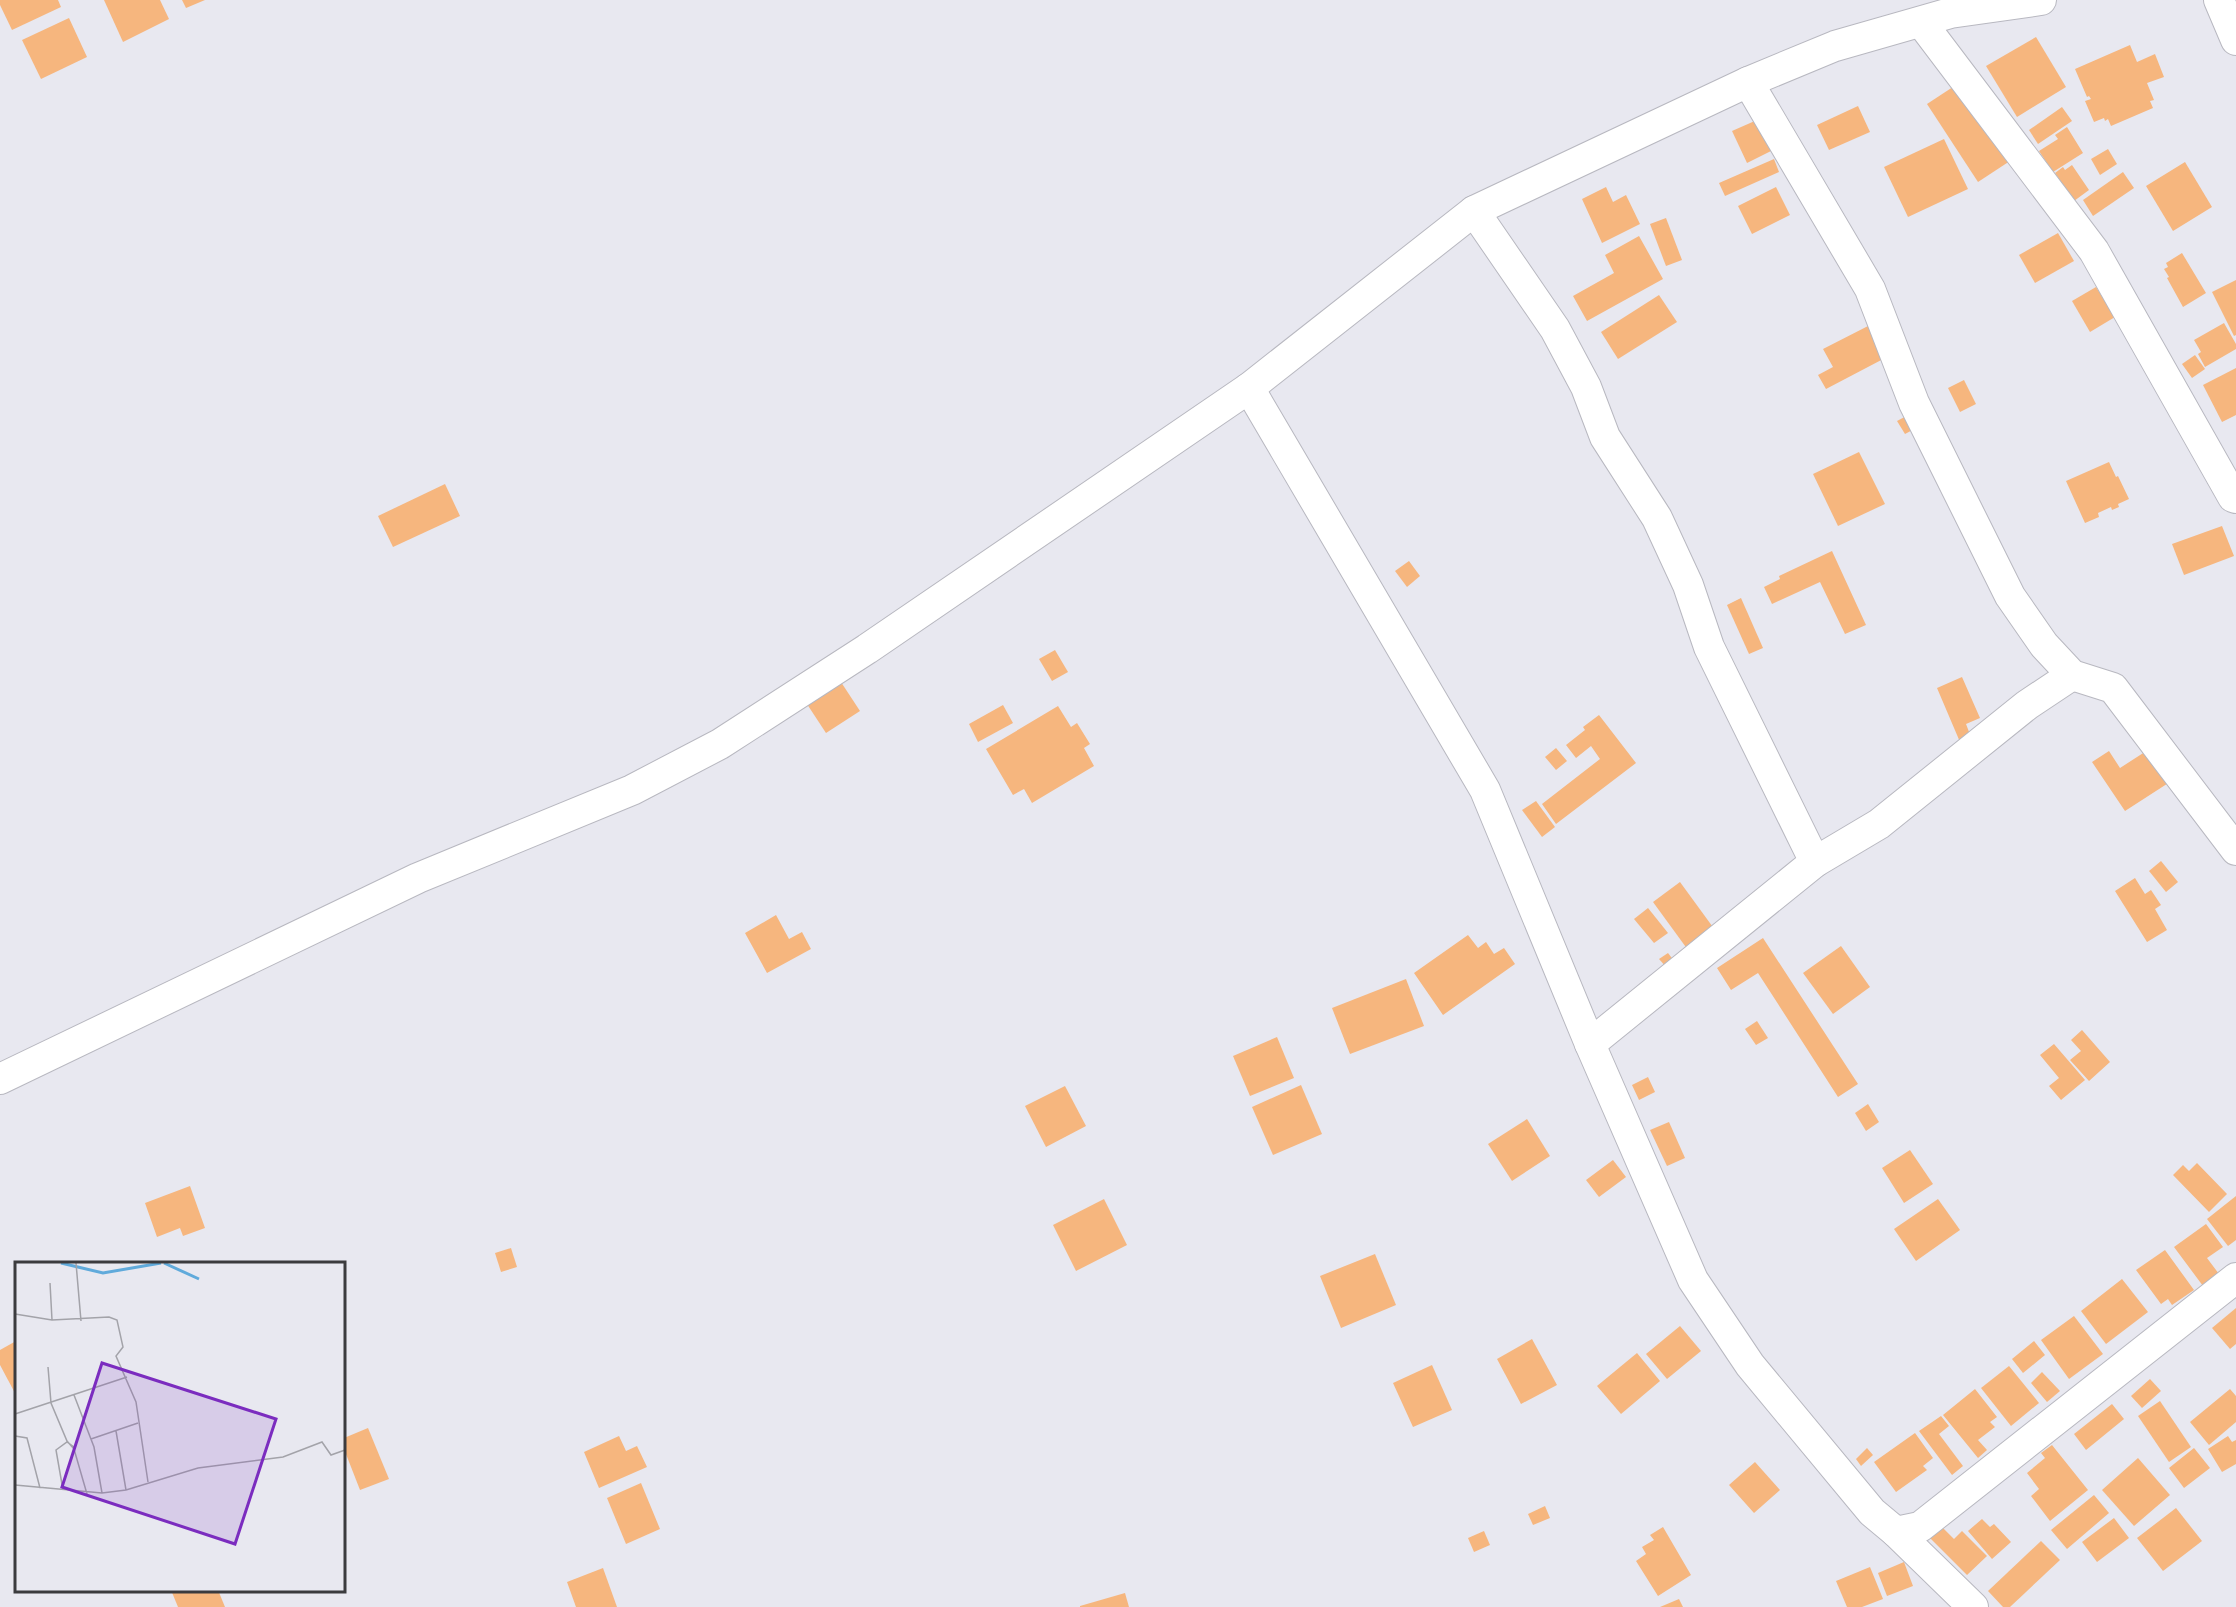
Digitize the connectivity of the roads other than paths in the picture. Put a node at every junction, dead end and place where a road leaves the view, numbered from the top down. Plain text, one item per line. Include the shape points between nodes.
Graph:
1 (2041, 0) edge
2 (2219, 0) edge
3 (1921, 22) junction
4 (2236, 40) edge
5 (1748, 81) junction
6 (1474, 211) junction
7 (1250, 388) junction
8 (2235, 499) edge
9 (2072, 675) junction
10 (2236, 850) edge
11 (1815, 862) junction
12 (1590, 1044) junction
13 (0, 1079) edge
14 (2236, 1278) edge
15 (1896, 1532) junction
16 (1973, 1607) edge

1 - 3 street via 1950,13
2 - 4 street
3 - 5 street via 1835,46
3 - 8 street via 2094,251
5 - 6 street
5 - 9 street via 1870,289 1914,403 2010,596 2044,645
6 - 7 street
6 - 11 street via 1555,329 1586,387 1605,437 1657,518 1688,585 1709,647
7 - 12 street via 1485,790
7 - 13 street via 867,649 720,744 632,790 418,878
9 - 10 street via 2114,688
9 - 11 street via 2027,705 1879,824
11 - 12 street
12 - 15 street via 1693,1280 1750,1365 1872,1512
14 - 15 street via 1920,1527
15 - 16 street

